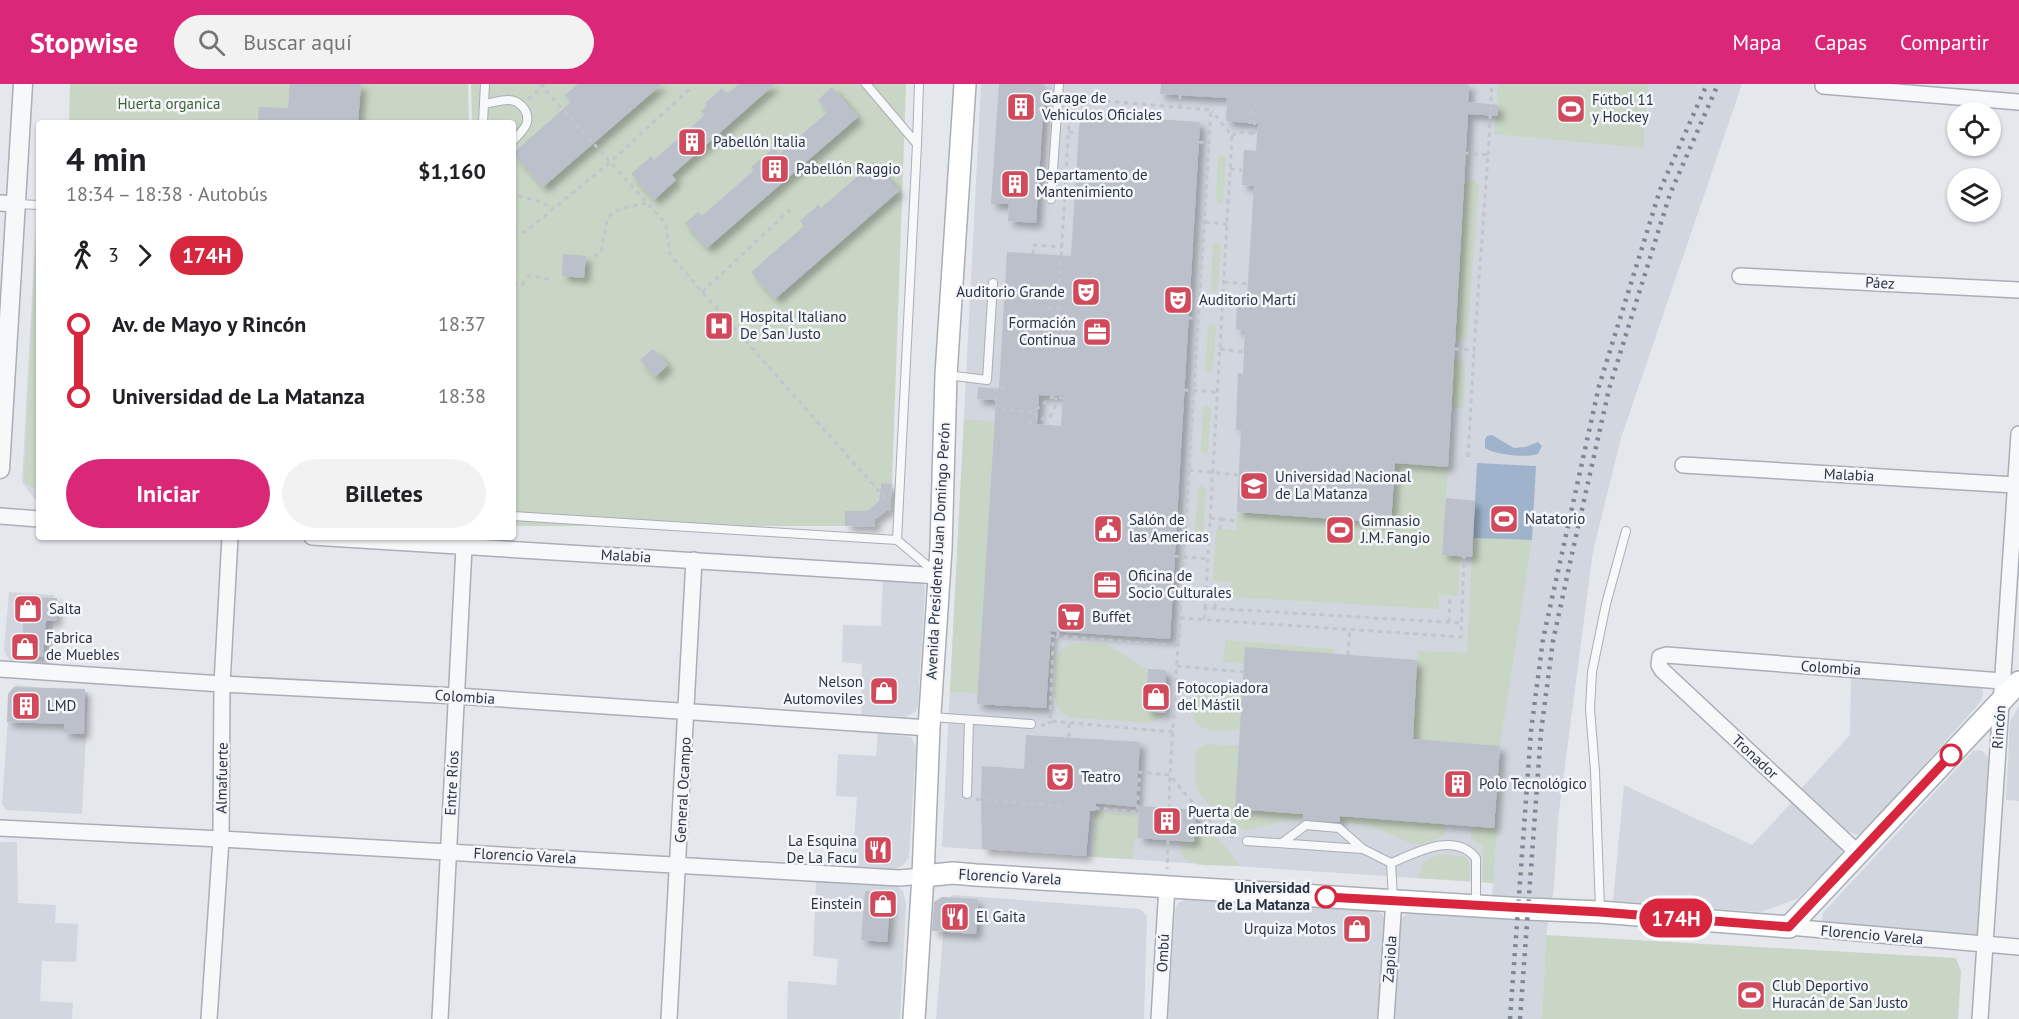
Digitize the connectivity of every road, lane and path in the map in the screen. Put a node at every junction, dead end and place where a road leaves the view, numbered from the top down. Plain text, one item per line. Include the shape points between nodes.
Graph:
1 (23, 84) edge
2 (485, 84) edge
3 (866, 84) edge
4 (919, 84) edge
5 (965, 84) edge
6 (1059, 84) edge
7 (1492, 84) edge
8 (542, 85) edge
9 (1822, 86) dead end
10 (691, 88) dead end
11 (1071, 91) dead end
12 (1180, 95) dead end
13 (1256, 100) dead end
14 (2019, 102) edge
15 (484, 104) junction
16 (521, 105) junction
17 (1180, 108) junction
18 (1251, 108) dead end
19 (1211, 110) junction
20 (483, 120) edge
21 (1069, 120) dead end
22 (1069, 132) junction
23 (1079, 133) dead end
24 (1254, 134) junction
25 (1232, 136) junction
26 (516, 137) edge
27 (1198, 141) dead end
28 (1209, 143) junction
29 (917, 144) junction
30 (1466, 153) dead end
31 (1488, 155) junction
32 (609, 163) junction
33 (1230, 169) junction
34 (1242, 170) dead end
35 (518, 196) dead end
36 (1052, 199) dead end
37 (8, 203) edge
38 (646, 203) junction
39 (36, 205) edge
40 (553, 208) junction
41 (790, 210) dead end
42 (1204, 222) junction
43 (1227, 224) junction
44 (516, 232) edge
45 (1062, 247) junction
46 (1033, 254) dead end
47 (594, 256) dead end
48 (1740, 276) dead end
49 (549, 279) dead end
50 (1224, 282) junction
51 (993, 283) dead end
52 (516, 284) edge
53 (1248, 284) dead end
54 (2019, 290) edge
55 (702, 292) junction
56 (1199, 304) junction
57 (1222, 306) junction
58 (1048, 308) dead end
59 (1058, 309) junction
60 (1068, 309) dead end
61 (1188, 318) dead end
62 (1198, 318) junction
63 (1056, 346) dead end
64 (1220, 349) junction
65 (1455, 349) dead end
66 (1474, 350) junction
67 (1244, 352) dead end
68 (3, 359) edge
69 (946, 375) junction
70 (1005, 388) dead end
71 (1184, 390) dead end
72 (1194, 390) junction
73 (1217, 392) junction
74 (1056, 398) junction
75 (1063, 398) dead end
76 (1032, 412) junction
77 (1030, 424) dead end
78 (2019, 434) edge
79 (1468, 457) dead end
80 (1683, 465) dead end
81 (0, 469) edge
82 (1189, 470) junction
83 (1213, 473) junction
84 (1238, 476) dead end
85 (2015, 485) junction
86 (899, 513) junction
87 (0, 516) edge
88 (516, 516) edge
89 (1177, 518) dead end
90 (1210, 518) junction
91 (36, 519) edge
92 (1186, 519) junction
93 (1221, 519) junction
94 (1236, 521) dead end
95 (1220, 529) dead end
96 (1626, 531) dead end
97 (230, 540) edge
98 (358, 540) edge
99 (897, 540) junction
100 (464, 547) junction
101 (1174, 556) dead end
102 (1184, 556) junction
103 (1464, 556) dead end
104 (1208, 559) junction
105 (694, 560) junction
106 (940, 576) junction
107 (1217, 581) dead end
108 (1450, 595) dead end
109 (1172, 596) dead end
110 (1181, 597) junction
111 (1205, 608) junction
112 (1215, 608) junction
113 (1180, 618) junction
114 (1204, 620) junction
115 (1449, 622) junction
116 (1461, 623) junction
117 (1350, 629) junction
118 (1072, 633) dead end
119 (1058, 634) junction
120 (1085, 634) dead end
121 (1050, 636) dead end
122 (1072, 638) junction
123 (1085, 639) junction
124 (1178, 646) junction
125 (1348, 655) dead end
126 (1660, 657) joint
127 (1177, 666) junction
128 (0, 669) edge
129 (1244, 672) dead end
130 (222, 684) junction
131 (2007, 688) edge
132 (457, 696) junction
133 (1165, 706) dead end
134 (1174, 707) junction
135 (687, 712) junction
136 (969, 720) junction
137 (929, 723) junction
138 (1069, 723) junction
139 (1031, 724) dead end
140 (1173, 732) junction
141 (1069, 737) dead end
142 (1170, 775) junction
143 (967, 794) joint
144 (1067, 807) dead end
145 (1095, 808) dead end
146 (0, 828) edge
147 (221, 839) junction
148 (1247, 841) joint
149 (1282, 843) junction
150 (1363, 849) junction
151 (448, 852) junction
152 (1858, 854) junction
153 (1391, 863) junction
154 (678, 866) junction
155 (923, 876) junction
156 (1167, 886) junction
157 (1394, 899) junction
158 (1476, 906) junction
159 (1600, 912) junction
160 (1789, 927) junction
161 (1983, 945) junction
162 (2019, 947) edge
163 (209, 1019) edge
164 (440, 1019) edge
165 (669, 1019) edge
166 (914, 1019) edge
167 (1160, 1019) edge
168 (1386, 1019) edge
169 (1980, 1019) edge

1 - 37 street
2 - 15 lane
3 - 29 lane
4 - 29 lane
5 - 69 main road, Avenida Presidente Juan Domingo Perón
6 - 36 lane
7 - 31 path
8 - 16 path
8 - 32 path
9 - 14 street
10 - 32 path
11 - 17 path via 1070,98
12 - 17 path
13 - 24 path
15 - 16 lane via 510,100
15 - 20 lane
16 - 26 lane via 527,124
17 - 19 path
18 - 24 path
19 - 25 path
19 - 28 path
21 - 22 path
22 - 23 path
22 - 45 path
24 - 25 path via 1237,132
25 - 33 path
27 - 28 path
28 - 42 path
29 - 86 lane
30 - 31 path
31 - 66 path
32 - 38 path
32 - 40 path
33 - 34 path
33 - 43 path
35 - 40 path
37 - 39 lane
37 - 68 street
38 - 47 path via 614,212 607,220 601,253
38 - 55 path via 666,224 670,254
40 - 44 path via 525,232
41 - 55 path
42 - 43 path
42 - 56 path
43 - 50 path
45 - 46 path via 1034,245
45 - 59 path
48 - 54 street, Páez
49 - 52 path via 529,276 522,285
50 - 53 path
50 - 57 path
51 - 69 lane via 987,380
55 - 86 path
56 - 57 path
56 - 62 path
57 - 64 path
58 - 59 path
59 - 60 path
59 - 63 path
61 - 62 path
62 - 72 path
64 - 67 path
64 - 73 path
65 - 66 path
66 - 79 path
68 - 81 street
69 - 106 main road, Avenida Presidente Juan Domingo Perón
70 - 76 path via 996,388 995,409
71 - 72 path
72 - 73 path
72 - 82 path
73 - 83 path
74 - 75 path
74 - 76 path
74 - 76 path via 1052,416 1039,418
76 - 77 path
78 - 85 street, Rincón
80 - 85 street, Malabia
82 - 83 path
82 - 92 path
83 - 84 path
83 - 90 path
85 - 131 street, Rincón
86 - 99 lane
87 - 91 street
88 - 99 lane
89 - 92 path
90 - 93 path
90 - 104 path
92 - 102 path
93 - 94 path
93 - 95 path
96 - 159 lane via 1592,672 1590,709
97 - 130 street, Almafuerte
98 - 100 street, Malabia
99 - 106 lane
100 - 105 street, Malabia
100 - 132 street, Entre Ríos
101 - 102 path
102 - 104 path
102 - 110 path
103 - 116 path
104 - 111 path
105 - 106 street, Malabia
105 - 135 street, General Ocampo
106 - 137 main road, Avenida Presidente Juan Domingo Perón
107 - 112 path
108 - 115 path
109 - 110 path
110 - 113 path
111 - 112 path
111 - 114 path
112 - 115 path
113 - 114 path
113 - 124 path
114 - 117 path
115 - 116 path
116 - 117 path via 1461,637
117 - 125 path
118 - 122 path
119 - 121 path
119 - 122 path
119 - 138 path via 1053,642 1050,721
120 - 123 path
122 - 123 path
123 - 124 path
124 - 127 path
126 - 131 street, Colombia
126 - 152 street, Tronador via 1662,670
127 - 129 path
127 - 134 path
128 - 130 street, Colombia
130 - 132 street, Colombia
130 - 147 street, Almafuerte
131 - 152 main road
131 - 161 street, Rincón
132 - 135 street, Colombia
132 - 151 street, Entre Ríos
133 - 134 path
134 - 140 path
135 - 137 street, Colombia
135 - 154 street, General Ocampo
136 - 137 lane
136 - 139 lane
136 - 143 lane
137 - 155 main road, Avenida Presidente Juan Domingo Perón
138 - 140 path
138 - 141 path
140 - 142 path
142 - 145 path via 1139,772 1137,812
142 - 148 path via 1213,823 1238,840
142 - 156 path
143 - 144 path via 966,799
146 - 147 street, Florencio Varela
147 - 151 street, Florencio Varela
147 - 163 street, Almafuerte
148 - 149 lane
149 - 150 lane
149 - 150 lane via 1306,825 1339,828
150 - 153 lane
151 - 154 street, Florencio Varela
151 - 164 street, Entre Ríos
152 - 160 main road
153 - 157 lane
153 - 158 lane via 1435,846 1463,847 1476,858
154 - 155 street, Florencio Varela
154 - 165 street, General Ocampo
155 - 156 main road, Florencio Varela via 953,873
155 - 166 main road, Avenida Presidente Juan Domingo Perón
156 - 157 main road, Florencio Varela
156 - 167 street, Ombú
157 - 158 main road, Florencio Varela
157 - 168 street, Zapiola
158 - 159 main road, Florencio Varela
159 - 160 main road, Florencio Varela
160 - 161 street, Florencio Varela
161 - 162 street, Florencio Varela
161 - 169 street, Rincón

